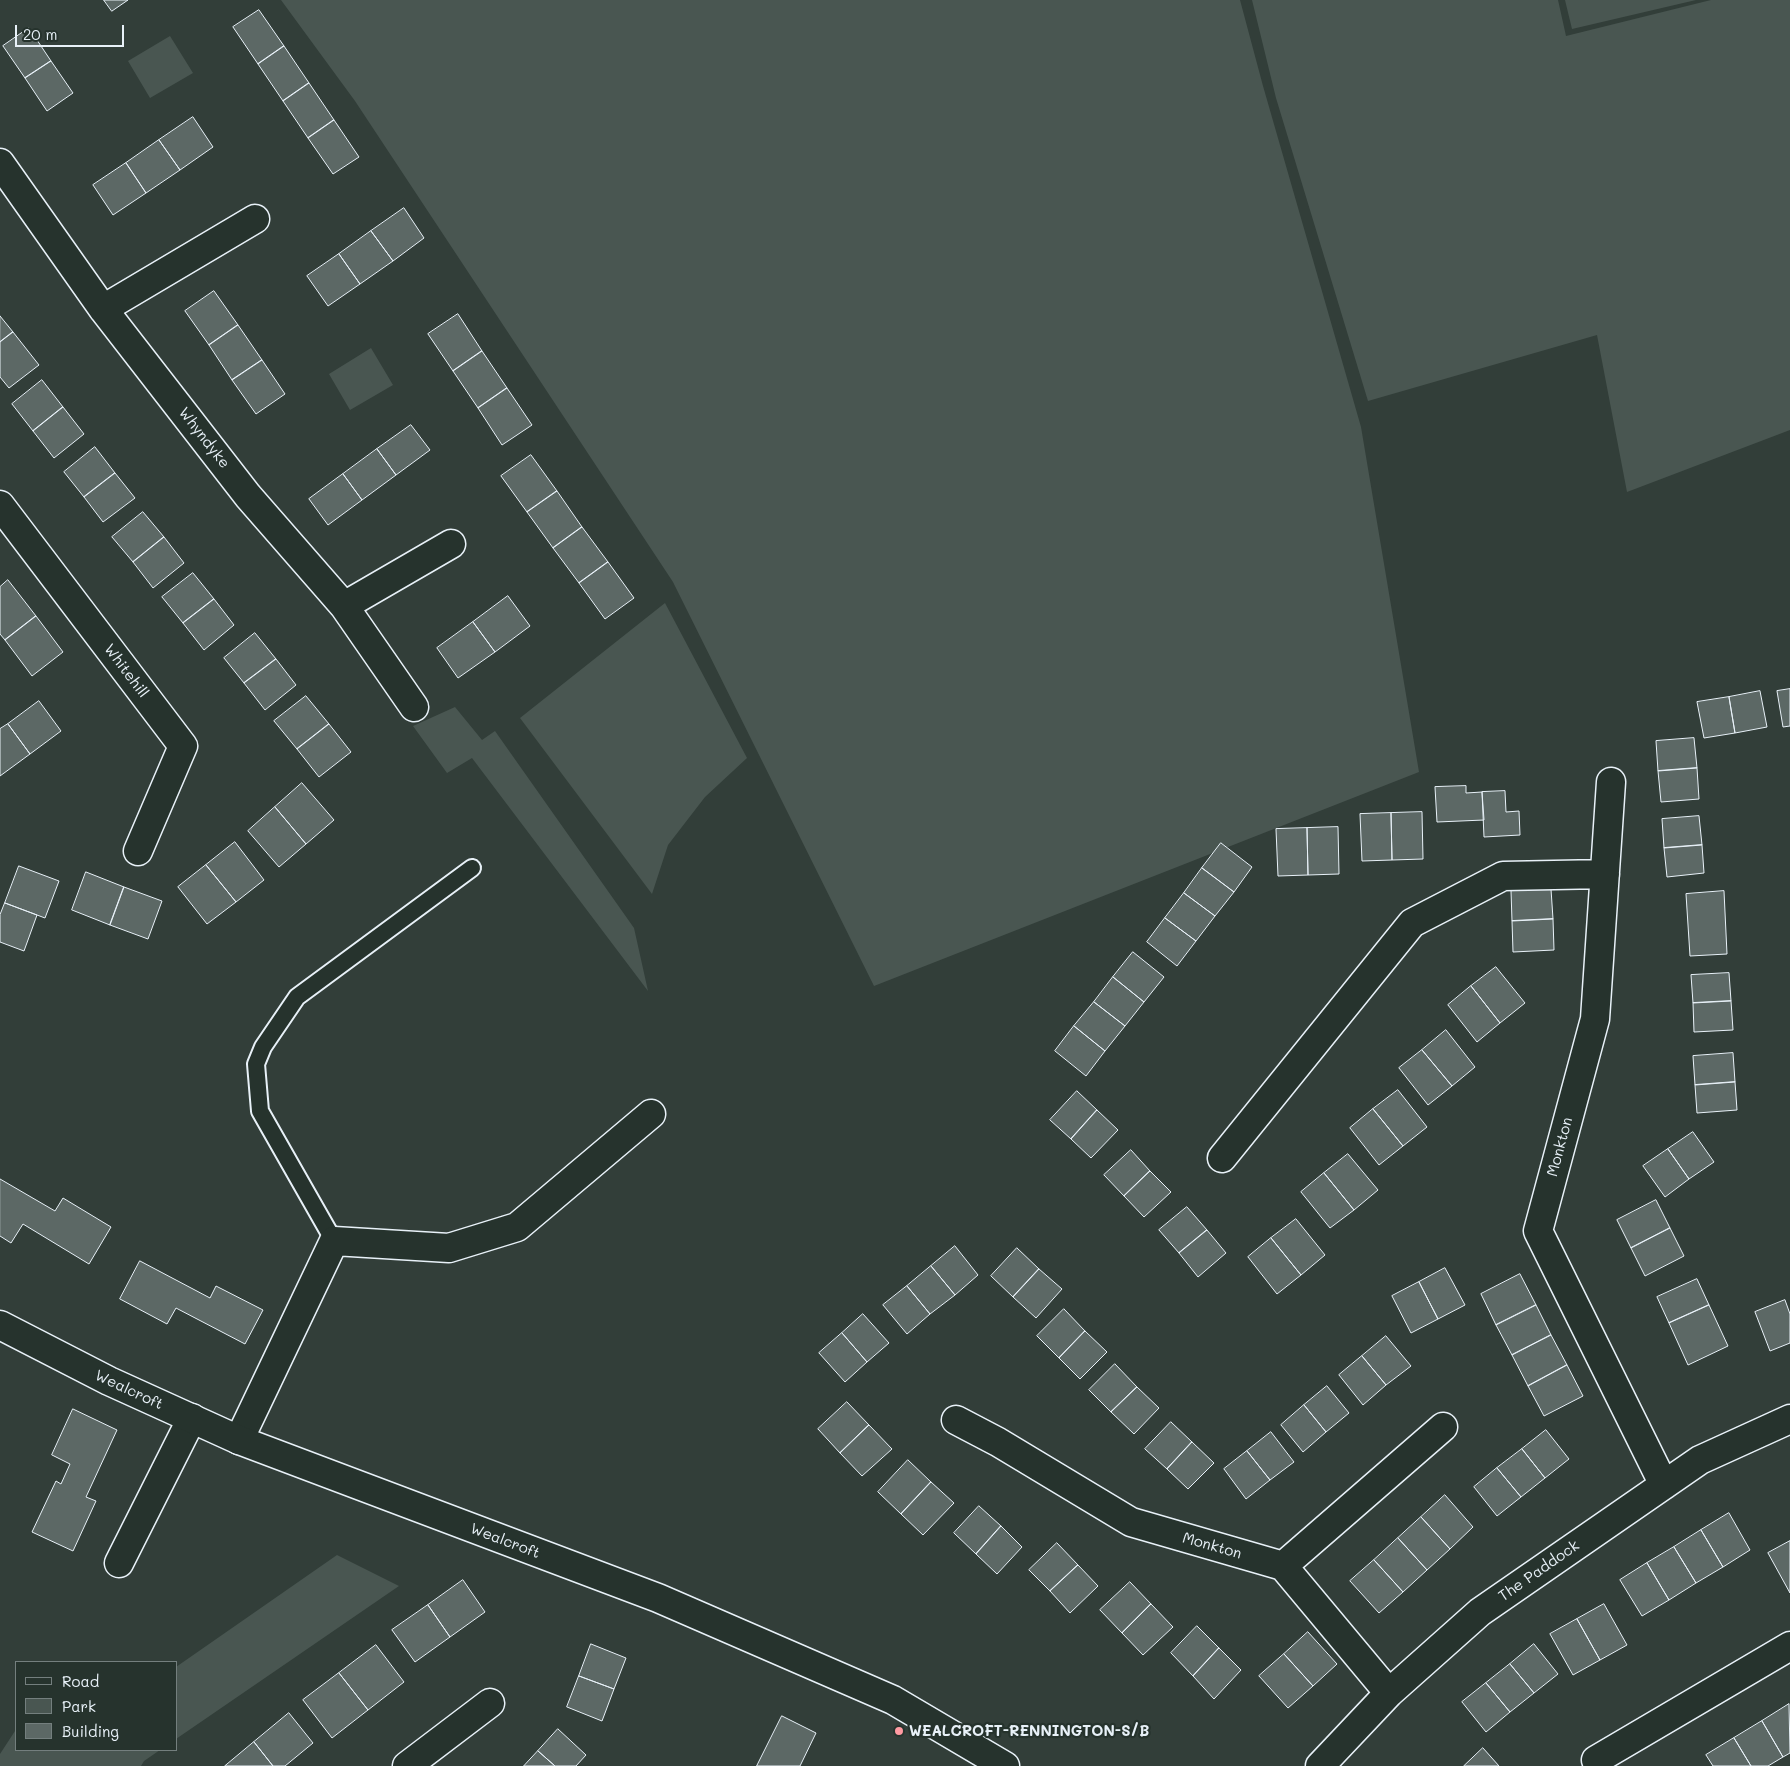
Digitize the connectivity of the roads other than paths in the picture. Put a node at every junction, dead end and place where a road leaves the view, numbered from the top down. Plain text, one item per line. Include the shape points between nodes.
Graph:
1 (0, 163) edge
2 (255, 219) dead end
3 (103, 309) junction
4 (0, 505) edge
5 (451, 544) dead end
6 (344, 606) junction
7 (414, 707) dead end
8 (1611, 782) dead end
9 (138, 851) dead end
10 (472, 868) dead end
11 (1604, 874) junction
12 (652, 1114) dead end
13 (1222, 1158) dead end
14 (334, 1241) junction
15 (0, 1325) edge
16 (192, 1418) junction
17 (1790, 1419) edge
18 (956, 1420) dead end
19 (1443, 1427) dead end
20 (240, 1440) junction
21 (1664, 1486) junction
22 (119, 1563) dead end
23 (1283, 1566) junction
24 (1790, 1646) edge
25 (1389, 1693) junction
26 (490, 1703) dead end
27 (1596, 1760) dead end
28 (408, 1766) edge
29 (1005, 1766) edge
30 (1320, 1766) edge

1 - 3 street, Whyndyke
2 - 3 street
3 - 6 street, Whyndyke via 248,496
4 - 9 street, Whitehill via 183,746
5 - 6 street
6 - 7 street, Whyndyke
8 - 11 street, Monkton
10 - 14 lane via 297,997 263,1047 256,1064 260,1111
11 - 13 street via 1503,876 1412,923
11 - 21 street, Monkton via 1595,1019 1538,1231
12 - 14 street via 517,1227 448,1248
14 - 20 street
15 - 16 street, Wealcroft via 109,1382
16 - 20 street, Wealcroft
16 - 22 street
17 - 21 street, The Paddock via 1700,1460
18 - 23 street, Monkton via 1131,1522
19 - 23 street
20 - 29 street, Wealcroft via 658,1598 893,1700
21 - 25 street, The Paddock via 1480,1612
23 - 25 street
24 - 27 street
25 - 30 street, The Paddock
26 - 28 street

